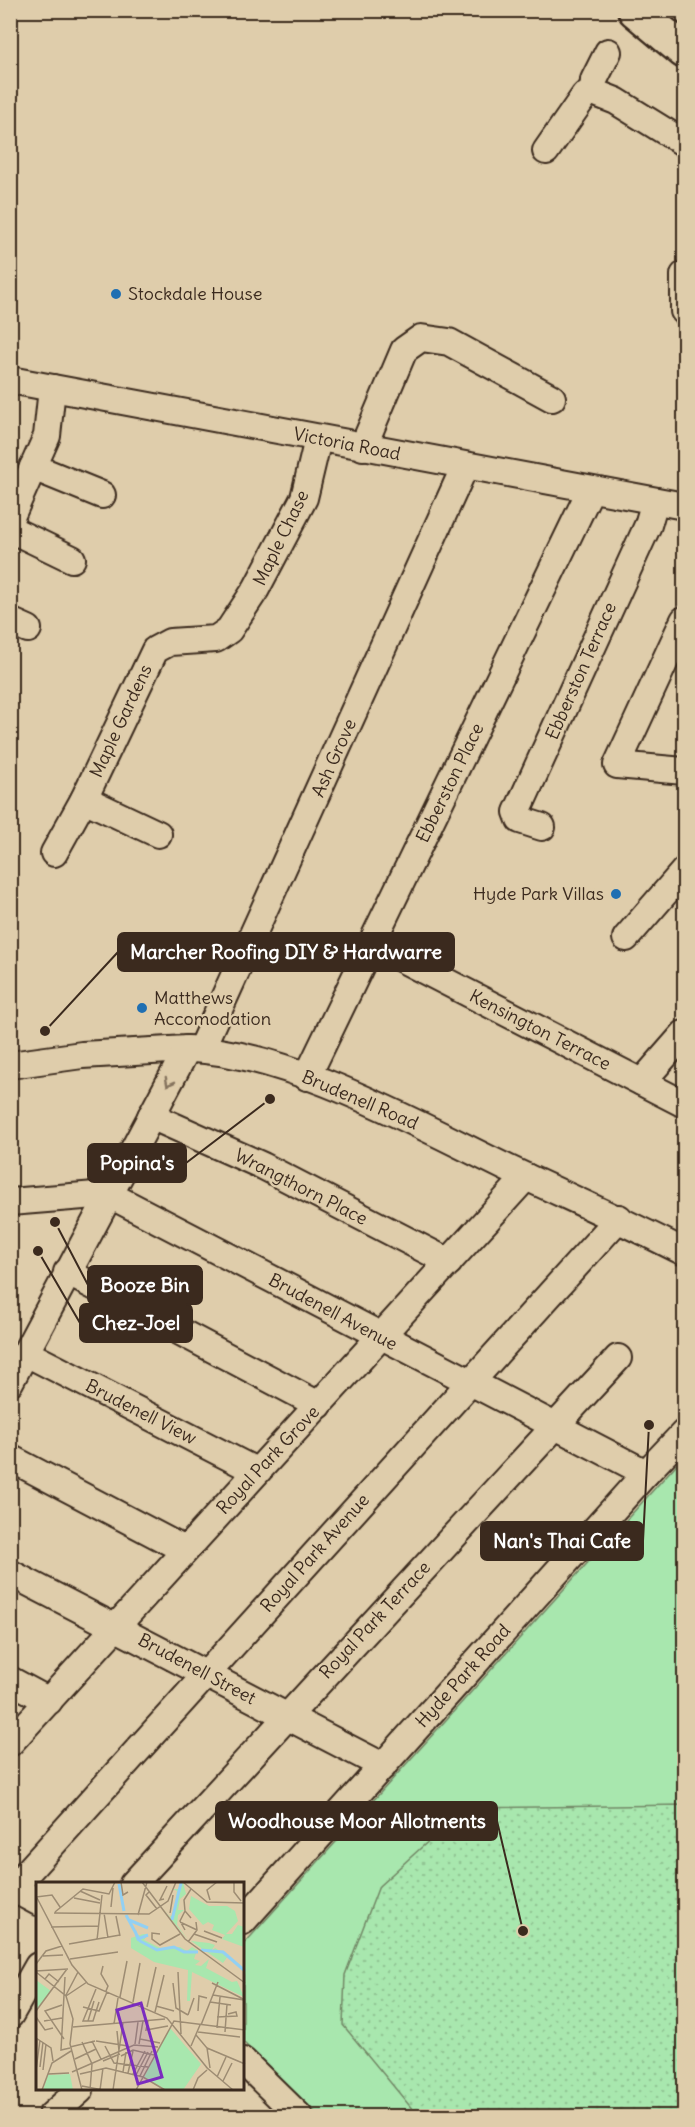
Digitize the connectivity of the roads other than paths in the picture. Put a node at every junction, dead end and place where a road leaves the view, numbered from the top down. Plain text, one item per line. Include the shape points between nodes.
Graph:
1 (635, 10) edge
2 (684, 51) edge
3 (608, 52) dead end
4 (593, 92) junction
5 (684, 143) edge
6 (546, 151) dead end
7 (684, 275) edge
8 (684, 312) edge
9 (10, 380) edge
10 (52, 388) junction
11 (552, 398) dead end
12 (318, 439) junction
13 (363, 447) junction
14 (465, 466) junction
15 (24, 474) edge
16 (591, 489) junction
17 (102, 495) dead end
18 (655, 501) junction
19 (684, 506) edge
20 (10, 519) edge
21 (10, 529) edge
22 (72, 559) dead end
23 (684, 620) edge
24 (229, 630) joint
25 (684, 771) edge
26 (84, 799) junction
27 (542, 827) dead end
28 (158, 834) dead end
29 (54, 853) dead end
30 (684, 871) edge
31 (627, 938) dead end
32 (396, 956) dead end
33 (684, 1034) edge
34 (10, 1047) edge
35 (194, 1049) junction
36 (39, 1061) junction
37 (10, 1065) edge
38 (307, 1077) junction
39 (642, 1082) junction
40 (684, 1104) edge
41 (151, 1116) junction
42 (526, 1177) junction
43 (108, 1194) junction
44 (10, 1202) edge
45 (619, 1218) junction
46 (684, 1252) edge
47 (449, 1262) junction
48 (67, 1272) junction
49 (381, 1338) junction
50 (26, 1353) junction
51 (618, 1358) dead end
52 (10, 1382) edge
53 (470, 1382) junction
54 (319, 1405) junction
55 (555, 1425) junction
56 (684, 1433) edge
57 (10, 1458) edge
58 (256, 1472) junction
59 (646, 1473) junction
60 (185, 1550) junction
61 (10, 1573) edge
62 (116, 1627) junction
63 (206, 1674) junction
64 (10, 1680) edge
65 (49, 1701) junction
66 (287, 1716) junction
67 (10, 1743) edge
68 (383, 1766) junction
69 (135, 1882) edge
70 (12, 1888) edge
71 (36, 1901) edge
72 (244, 1920) edge
73 (36, 1970) edge
74 (10, 2015) edge
75 (244, 2062) edge
76 (79, 2091) edge
77 (51, 2116) edge
78 (299, 2116) edge

1 - 2 highway
3 - 4 street via 594,80
4 - 5 street via 616,101
4 - 6 street via 585,95
7 - 8 street
9 - 10 street, Victoria Road
10 - 12 street, Victoria Road
10 - 15 street via 47,436
11 - 13 street via 449,342 421,338 405,350
12 - 13 street, Victoria Road
12 - 24 street, Maple Chase via 304,498 256,589
13 - 14 street, Victoria Road
14 - 16 street, Victoria Road
14 - 35 street, Ash Grove
15 - 17 street
15 - 20 street
16 - 18 street, Victoria Road
16 - 38 street, Ebberston Place
18 - 19 street, Victoria Road
18 - 27 street, Ebberston Terrace via 648,525 517,812 520,820
21 - 22 street
23 - 25 street via 617,765
24 - 26 street, Maple Gardens via 216,639 170,642 155,650
26 - 28 street, Maple Gardens
26 - 29 street, Maple Gardens
30 - 31 street
32 - 39 street, Kensington Terrace
33 - 39 street
34 - 36 street
35 - 36 street, Brudenell Road
35 - 38 street, Brudenell Road via 244,1058
35 -> 41 street, Ash Grove
36 - 37 street, Brudenell Road
38 - 42 street, Brudenell Road via 389,1111
39 - 40 street, Kensington Terrace
41 - 43 street, Ash Grove
41 - 47 street, Wrangthorn Place via 263,1166
42 - 45 street, Brudenell Road
42 - 47 street, Royal Park Grove
43 - 44 street
43 - 48 street, Ash Grove
43 - 49 street, Brudenell Avenue
45 - 46 street, Brudenell Road
45 - 53 street, Royal Park Avenue
47 - 49 street, Royal Park Grove
48 - 50 street, Ash Grove
48 - 54 street
49 - 53 street, Brudenell Avenue
49 - 54 street, Royal Park Grove
50 - 52 street, Ash Grove
50 - 58 street, Brudenell View
51 - 55 street, Royal Park Terrace
53 - 55 street, Brudenell Avenue
53 - 63 street, Royal Park Avenue
54 - 58 street, Royal Park Grove
55 - 59 street, Brudenell Avenue
55 - 66 street, Royal Park Terrace
56 - 59 street, Hyde Park Road
57 - 60 street
58 - 60 street, Royal Park Grove
59 - 68 street, Hyde Park Road
60 - 62 street, Royal Park Grove
61 - 62 street, Brudenell Street
62 - 63 street, Brudenell Street
62 - 65 street, Royal Park Grove
63 - 66 street, Brudenell Street
63 - 70 street, Royal Park Avenue
64 - 65 street
65 - 67 street, Royal Park Grove
66 - 68 street, Brudenell Street
66 - 69 street, Royal Park Terrace
68 - 72 street, Hyde Park Road
70 - 71 street
73 - 74 street
75 - 78 street
76 - 77 street

